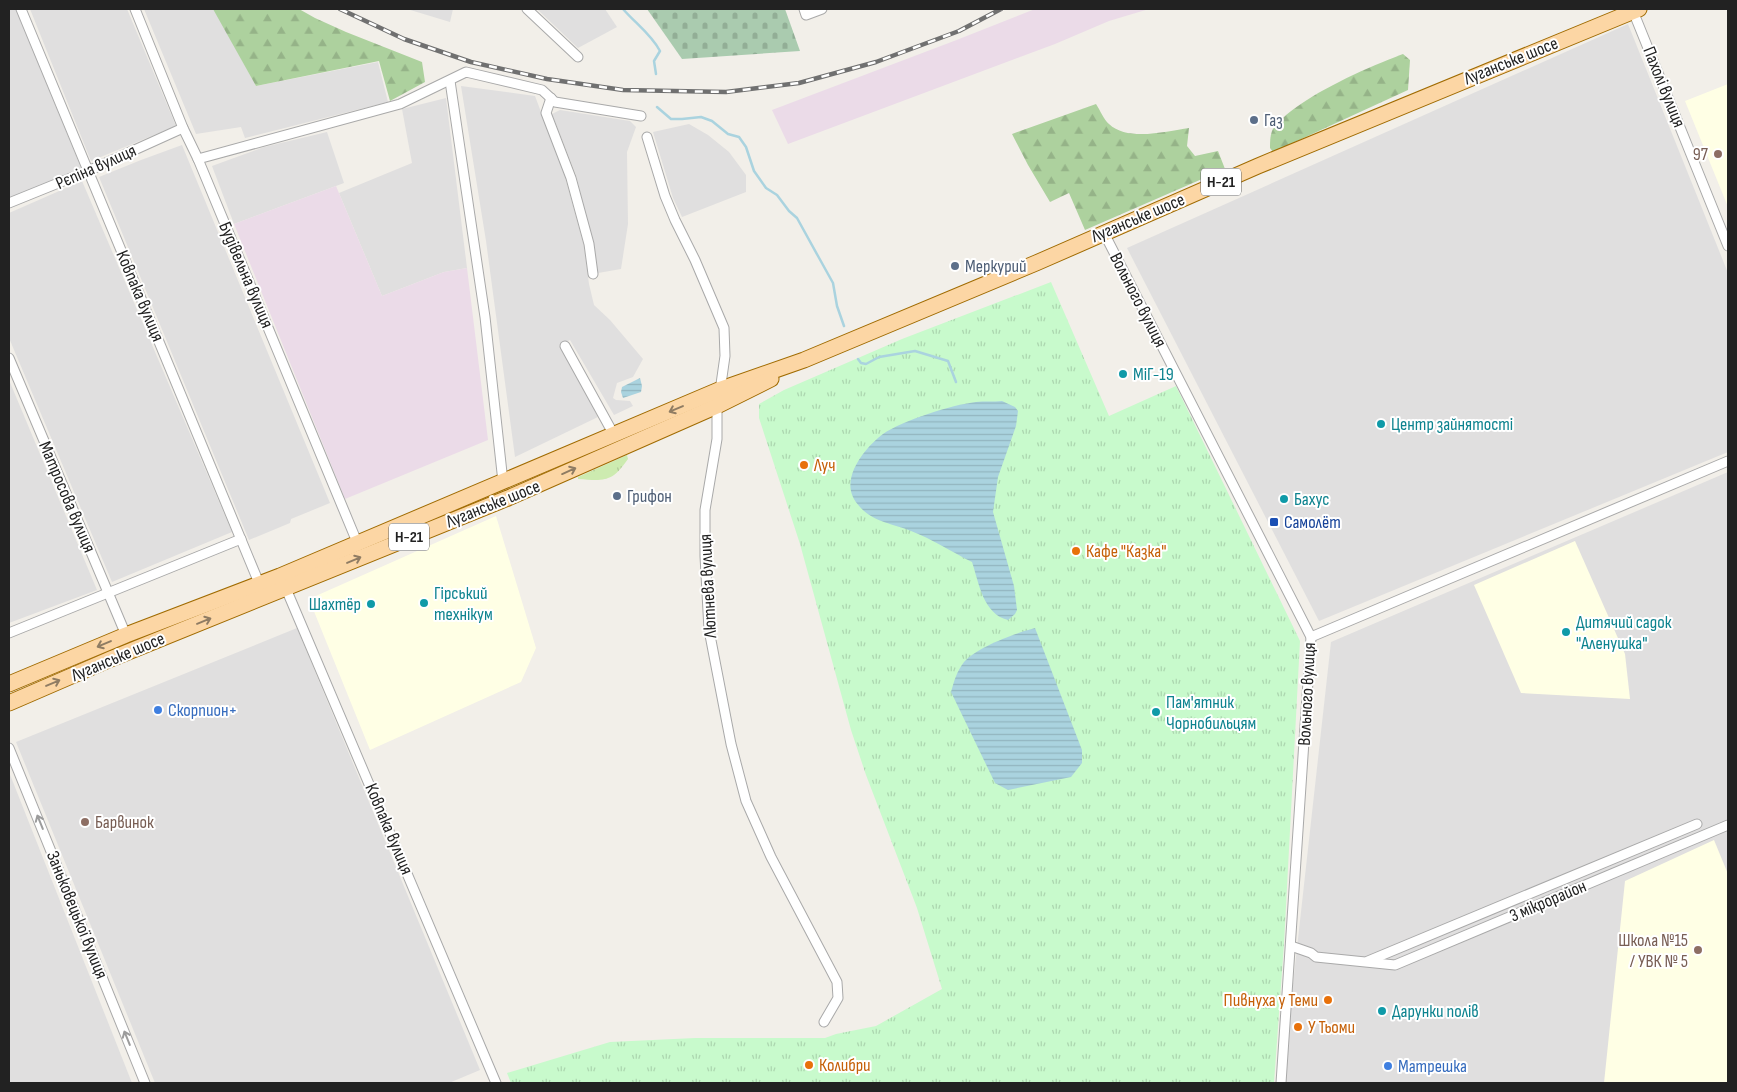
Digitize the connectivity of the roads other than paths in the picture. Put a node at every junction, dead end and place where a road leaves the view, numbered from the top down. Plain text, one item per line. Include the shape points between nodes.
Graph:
1 (21, 9) edge
2 (135, 9) edge
3 (527, 9) edge
4 (804, 9) edge
5 (822, 9) edge
6 (1636, 10) edge
7 (578, 57) dead end
8 (450, 81) junction
9 (550, 98) junction
10 (641, 116) dead end
11 (183, 128) junction
12 (647, 137) dead end
13 (198, 159) junction
14 (88, 171) junction
15 (9, 204) edge
16 (1104, 233) junction
17 (1728, 246) edge
18 (593, 274) dead end
19 (565, 346) dead end
20 (9, 358) edge
21 (804, 360) junction
22 (721, 389) junction
23 (717, 406) junction
24 (614, 435) junction
25 (1728, 461) edge
26 (503, 482) junction
27 (241, 539) junction
28 (357, 542) junction
29 (283, 582) junction
30 (259, 583) junction
31 (108, 594) junction
32 (9, 633) edge
33 (126, 636) junction
34 (1312, 637) junction
35 (9, 684) edge
36 (9, 703) edge
37 (9, 748) edge
38 (1697, 824) dead end
39 (1728, 825) edge
40 (1291, 946) junction
41 (1366, 962) junction
42 (824, 1022) dead end
43 (145, 1083) edge
44 (496, 1083) edge
45 (1281, 1083) edge

1 - 14 street, Ковпака вулиця
2 - 11 street, Будівельна вулиця
3 - 7 street
4 - 5 street via 806,15
6 - 16 main road, Луганське шосе / Н-21
6 - 17 street, Пахолі вулиця
8 - 9 street via 466,72 542,90
8 - 13 street via 400,104
8 - 26 street via 485,317
9 - 10 street via 555,102
9 - 18 street via 546,113 571,178 589,244
11 - 13 street, Будівельна вулиця
11 - 14 street, Рєпіна вулиця
12 - 22 street, Лютнева вулиця via 671,212 724,328
13 - 28 street, Будівельна вулиця
14 - 15 street, Рєпіна вулиця
14 - 27 street, Ковпака вулиця
16 - 21 main road, Луганське шосе / Н-21
16 - 34 street, Вольного вулиця
19 - 24 street
20 - 31 street, Матросова вулиця
21 - 22 main road, Луганське шосе / Н-21
21 - 23 main road, Луганське шосе / Н-21
22 - 23 street, Лютнева вулиця
22 -> 24 main road, Луганське шосе / Н-21
29 -> 23 main road, Луганське шосе / Н-21 via 508,498
23 - 42 street, Лютнева вулиця via 717,439 705,510 708,630 730,744 746,801 837,982 838,998
24 - 26 main road, Луганське шосе / Н-21
25 - 34 street
26 - 28 main road, Луганське шосе / Н-21
27 - 30 street, Ковпака вулиця
27 - 31 street
28 - 29 main road, Луганське шосе / Н-21
29 - 30 main road, Луганське шосе / Н-21
36 -> 29 main road, Луганське шосе / Н-21
29 - 44 street, Ковпака вулиця
30 - 33 main road, Луганське шосе / Н-21
31 - 32 street
31 - 33 street, Матросова вулиця
33 -> 35 main road, Луганське шосе / Н-21
34 - 40 street, Вольного вулиця
43 -> 37 street, Заньковецької вулиця
38 - 41 street, 3 мікрорайон
39 - 41 street, 3 мікрорайон via 1395,965
40 - 41 street, 3 мікрорайон via 1316,957
40 - 45 street, Вольного вулиця

